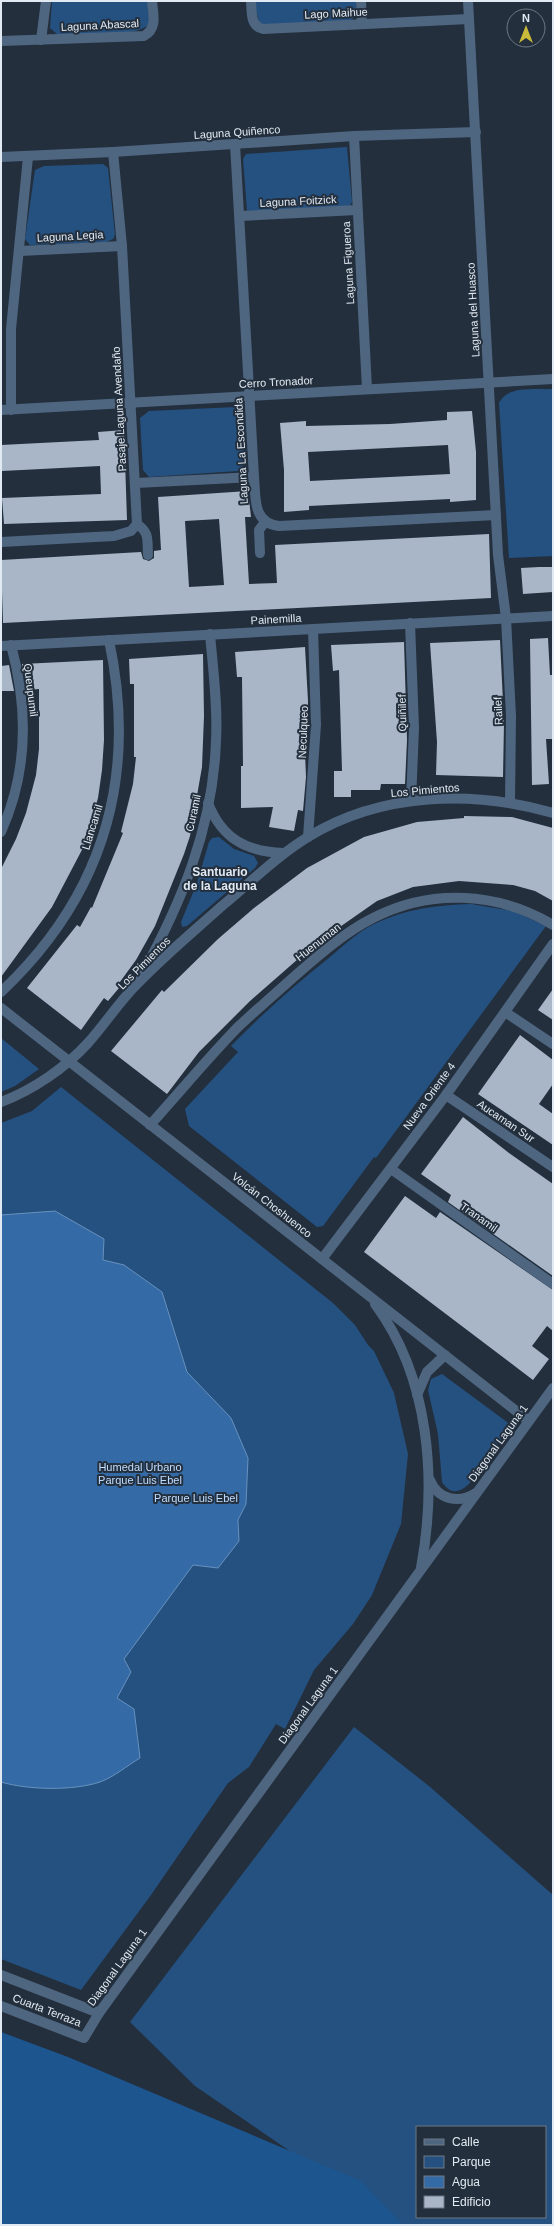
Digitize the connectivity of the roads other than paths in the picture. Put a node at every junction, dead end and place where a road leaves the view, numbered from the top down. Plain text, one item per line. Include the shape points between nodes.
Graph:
1 (46, 1) edge
2 (152, 1) edge
3 (252, 1) edge
4 (361, 1) edge
5 (468, 1) edge
6 (469, 19) junction
7 (362, 24) junction
8 (41, 40) junction
9 (1, 41) edge
10 (476, 132) junction
11 (354, 136) junction
12 (235, 144) junction
13 (113, 152) junction
14 (1, 157) edge
15 (28, 157) junction
16 (357, 210) junction
17 (240, 216) junction
18 (122, 246) junction
19 (20, 251) junction
20 (553, 379) edge
21 (490, 383) junction
22 (367, 389) junction
23 (250, 395) junction
24 (130, 402) junction
25 (6, 410) edge
26 (254, 477) junction
27 (136, 483) junction
28 (496, 516) junction
29 (265, 522) junction
30 (136, 524) junction
31 (1, 542) edge
32 (260, 553) dead end
33 (148, 555) dead end
34 (553, 616) edge
35 (506, 618) junction
36 (410, 623) junction
37 (313, 629) junction
38 (210, 634) junction
39 (108, 640) junction
40 (6, 646) edge
41 (411, 801) junction
42 (208, 803) junction
43 (510, 803) junction
44 (553, 813) edge
45 (1, 832) edge
46 (308, 837) junction
47 (284, 853) junction
48 (553, 925) edge
49 (553, 944) edge
50 (137, 984) junction
51 (1, 992) edge
52 (1, 1008) edge
53 (505, 1012) junction
54 (553, 1044) edge
55 (68, 1061) junction
56 (446, 1095) junction
57 (1, 1102) edge
58 (150, 1125) junction
59 (553, 1167) edge
60 (390, 1169) junction
61 (322, 1259) junction
62 (553, 1284) edge
63 (367, 1294) junction
64 (445, 1355) junction
65 (553, 1388) edge
66 (417, 1397) junction
67 (529, 1420) junction
68 (428, 1475) junction
69 (481, 1488) junction
70 (420, 1571) junction
71 (1, 1975) edge
72 (1, 2006) edge
73 (98, 2013) junction
74 (84, 2038) joint

1 - 8 street
2 - 8 street, Laguna Abascal via 154,25 144,36
3 - 7 street, Lago Maihue via 253,24 257,28
4 - 7 street
5 - 6 street, Laguna del Huasco
6 - 7 street, Lago Maihue
6 - 10 street, Laguna del Huasco
8 - 9 street, Laguna Abascal
10 - 11 street, Laguna Quiñenco
10 - 21 street, Laguna del Huasco
11 - 12 street, Laguna Quiñenco
11 - 16 street, Laguna Figueroa
12 - 13 street, Laguna Quiñenco
12 - 17 street, Laguna La Escondida
13 - 15 street, Laguna Quiñenco
13 - 18 street, Pasaje Laguna Avendaño
14 - 15 street, Laguna Quiñenco
15 - 19 street
16 - 17 street, Laguna Foitzick
16 - 22 street, Laguna Figueroa
17 - 23 street, Laguna La Escondida
18 - 19 street, Laguna Legia
18 - 24 street, Pasaje Laguna Avendaño
19 - 25 street
20 - 21 street, Cerro Tronador
21 - 22 street, Cerro Tronador
21 - 28 street, Laguna del Huasco
22 - 23 street, Cerro Tronador
23 - 24 street, Cerro Tronador
23 - 26 street, Laguna La Escondida
24 - 25 street, Cerro Tronador
24 - 27 street, Pasaje Laguna Avendaño
26 - 27 street
26 - 29 street, Laguna La Escondida via 257,511
27 - 30 street, Pasaje Laguna Avendaño
28 - 29 street via 279,526
28 - 35 street, Laguna del Huasco
29 - 32 street via 259,530
30 - 31 street via 131,531 114,536
30 - 33 street via 147,533
34 - 35 street, Painemilla
35 - 36 street, Painemilla
35 - 43 street, Railef via 511,716
36 - 37 street, Painemilla
36 - 41 street, Quiñilef via 414,728
37 - 38 street, Painemilla
37 - 46 street, Neculqueo via 316,725
38 - 39 street, Painemilla
38 - 42 street, Curamil via 216,740
39 - 40 street, Painemilla
39 - 51 street, Llancamil via 115,669 120,725 116,781 103,835 91,869 68,913 34,959
40 - 45 street, Queupumil via 21,690 23,735 18,780
41 - 43 street, Los Pimientos via 464,798
41 - 46 street, Los Pimientos via 350,816
42 - 47 street via 220,826 239,843 256,850
42 - 50 street, Curamil via 196,857 185,887 166,930
43 - 44 street, Los Pimientos
46 - 47 street, Los Pimientos
47 - 50 street, Los Pimientos
48 - 58 street, Huenuman via 522,908 493,900 472,898 427,900 374,918 314,960 243,1023
49 - 53 street, Nueva Oriente 4
50 - 55 street, Los Pimientos via 88,1043
52 - 55 street, Volcán Choshuenco
53 - 54 street
53 - 56 street, Nueva Oriente 4
55 - 57 street, Los Pimientos via 31,1088
55 - 58 street, Volcán Choshuenco
56 - 59 street, Aucaman Sur
56 - 60 street, Nueva Oriente 4
58 - 61 street, Volcán Choshuenco
60 - 61 street, Nueva Oriente 4
60 - 62 street, Tranamil
61 - 63 street, Volcán Choshuenco
63 - 64 street, Volcán Choshuenco
63 - 66 street via 395,1336 408,1364
64 - 66 street via 427,1372
64 - 67 street, Volcán Choshuenco
65 - 67 street, Diagonal Laguna 1
66 - 68 street
67 - 69 street, Diagonal Laguna 1
68 - 69 street via 435,1489 455,1500 469,1497
68 - 70 street via 427,1534
69 - 70 street, Diagonal Laguna 1
70 - 73 street, Diagonal Laguna 1
71 - 73 street, Cuarta Terraza
72 - 74 street, Cuarta Terraza
73 - 74 street, Diagonal Laguna 1

